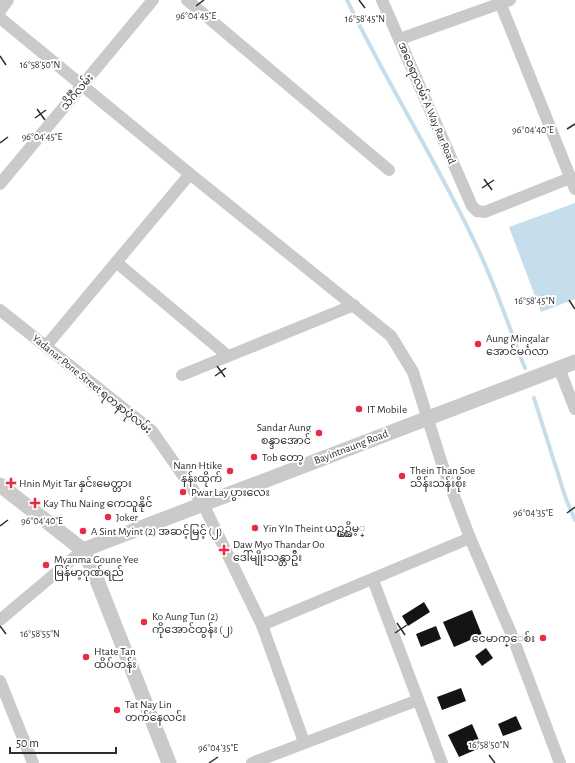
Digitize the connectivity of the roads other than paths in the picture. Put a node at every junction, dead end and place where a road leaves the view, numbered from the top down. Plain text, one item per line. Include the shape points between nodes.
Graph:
1 (8, 0) edge
2 (153, 0) edge
3 (187, 0) edge
4 (382, 0) edge
5 (503, 1) edge
6 (0, 11) edge
7 (0, 18) edge
8 (400, 39) junction
9 (83, 85) junction
10 (389, 170) dead end
11 (190, 174) junction
12 (0, 184) edge
13 (573, 184) edge
14 (116, 262) junction
15 (354, 305) junction
16 (0, 310) edge
17 (46, 346) junction
18 (228, 356) junction
19 (575, 362) edge
20 (559, 368) junction
21 (182, 375) dead end
22 (575, 409) edge
23 (426, 417) junction
24 (0, 484) edge
25 (203, 504) junction
26 (470, 538) junction
27 (83, 550) junction
28 (373, 580) junction
29 (0, 620) edge
30 (262, 625) junction
31 (0, 681) edge
32 (418, 700) junction
33 (304, 742) junction
34 (33, 763) edge
35 (169, 763) edge
36 (252, 763) edge
37 (442, 763) edge
38 (560, 763) edge

1 - 6 street
2 - 9 street, သိင်္ဂီလမ်း
3 - 10 street
4 - 8 street, အဝေရာလမ်း A Way Rar Road
5 - 8 street
5 - 13 street
7 - 9 street
8 - 13 street, အဝေရာလမ်း A Way Rar Road via 472,206 477,211 485,212
9 - 11 street
9 - 12 street, သိင်္ဂီလမ်း
11 - 14 street
11 - 15 street
14 - 17 street
14 - 18 street
15 - 18 street
15 - 23 street via 391,336 413,372
16 - 17 street, Yadanar Pone Street ရတနာပုံလမ်း
17 - 25 street, Yadanar Pone Street ရတနာပုံလမ်း via 152,431
18 - 21 street
19 - 20 street, Bayintnaung Road
20 - 22 street
20 - 23 street, Bayintnaung Road
23 - 25 street, Bayintnaung Road
23 - 26 street
24 - 27 street
25 - 27 street, Bayintnaung Road
25 - 30 street, Yadanar Pone Street ရတနာပုံလမ်း
26 - 28 street
26 - 38 street via 511,633
27 - 29 street
27 - 35 street
28 - 30 street
28 - 32 street
30 - 33 street, Yadanar Pone Street ရတနာပုံလမ်း
31 - 34 street
32 - 33 street
32 - 37 street
33 - 36 street

